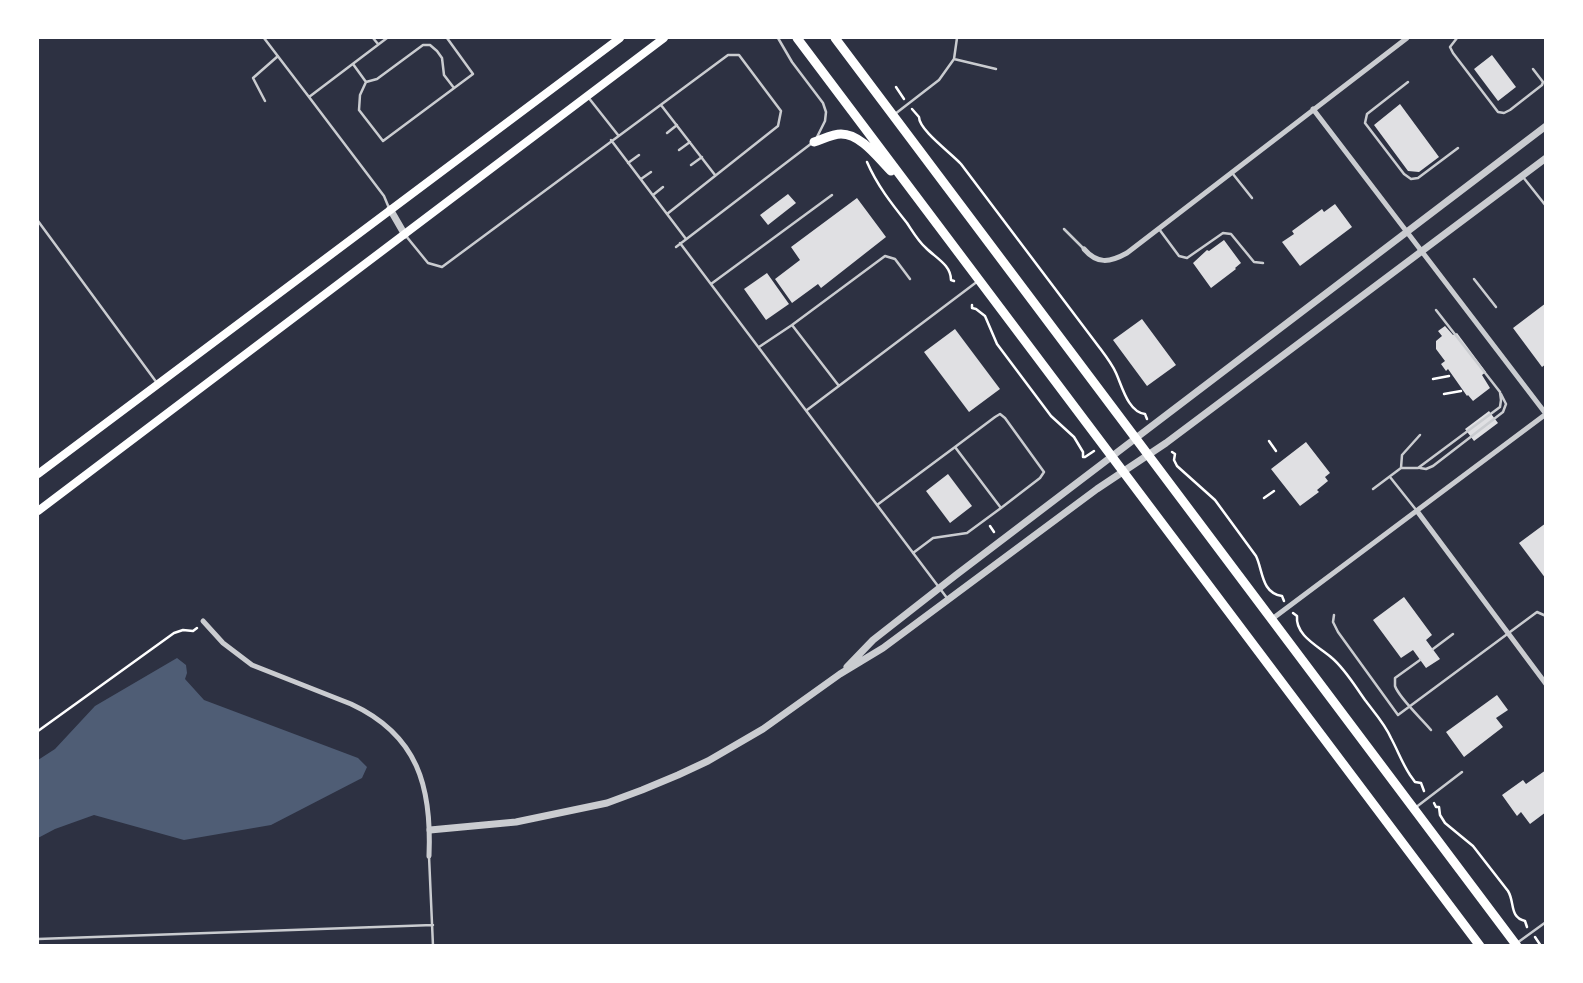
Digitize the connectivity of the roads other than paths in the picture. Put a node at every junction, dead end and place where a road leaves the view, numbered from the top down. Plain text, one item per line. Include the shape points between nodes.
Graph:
1 (264, 38) edge
2 (373, 38) edge
3 (387, 38) edge
4 (447, 38) edge
5 (620, 38) edge
6 (664, 38) edge
7 (778, 38) edge
8 (797, 38) edge
9 (836, 38) edge
10 (957, 38) edge
11 (1408, 38) edge
12 (1457, 38) edge
13 (378, 44) junction
14 (278, 56) junction
15 (954, 59) junction
16 (353, 64) junction
17 (996, 69) dead end
18 (1533, 69) dead end
19 (366, 82) junction
20 (1408, 82) dead end
21 (454, 88) junction
22 (587, 95) junction
23 (309, 97) junction
24 (265, 101) dead end
25 (661, 104) junction
26 (1313, 109) junction
27 (894, 115) junction
28 (677, 125) junction
29 (1546, 126) edge
30 (667, 133) dead end
31 (618, 135) junction
32 (611, 140) junction
33 (690, 142) junction
34 (814, 142) junction
35 (1458, 148) dead end
36 (679, 150) dead end
37 (639, 154) dead end
38 (702, 157) junction
39 (1546, 158) edge
40 (628, 163) junction
41 (691, 165) dead end
42 (651, 172) dead end
43 (1232, 173) junction
44 (715, 174) junction
45 (1522, 176) junction
46 (641, 179) junction
47 (663, 187) dead end
48 (912, 193) junction
49 (653, 195) junction
50 (832, 195) dead end
51 (1252, 198) dead end
52 (1546, 206) edge
53 (390, 209) junction
54 (667, 214) junction
55 (38, 221) edge
56 (1064, 229) dead end
57 (1158, 230) junction
58 (1406, 231) junction
59 (405, 235) junction
60 (686, 239) junction
61 (680, 244) junction
62 (676, 247) dead end
63 (1084, 249) joint
64 (1422, 252) junction
65 (1263, 263) dead end
66 (910, 279) dead end
67 (1474, 279) dead end
68 (979, 280) junction
69 (712, 284) junction
70 (1496, 308) dead end
71 (1436, 310) dead end
72 (792, 325) junction
73 (759, 347) junction
74 (158, 384) junction
75 (839, 386) junction
76 (1500, 392) junction
77 (807, 410) junction
78 (1546, 414) edge
79 (1420, 435) dead end
80 (1136, 437) junction
81 (955, 447) junction
82 (1149, 455) junction
83 (1111, 456) junction
84 (1401, 468) junction
85 (1418, 468) junction
86 (1123, 473) junction
87 (38, 474) edge
88 (1390, 477) junction
89 (1373, 489) dead end
90 (877, 504) junction
91 (1001, 508) junction
92 (38, 511) edge
93 (1416, 511) junction
94 (913, 553) junction
95 (939, 588) junction
96 (948, 599) junction
97 (1334, 615) dead end
98 (1546, 616) edge
99 (1272, 620) junction
100 (203, 621) road end
101 (1454, 634) dead end
102 (1508, 634) junction
103 (1433, 649) dead end
104 (1420, 660) dead end
105 (840, 674) junction
106 (1546, 684) edge
107 (1409, 706) junction
108 (1431, 730) dead end
109 (1462, 772) dead end
110 (1414, 808) junction
111 (430, 830) junction
112 (429, 856) joint
113 (1546, 922) edge
114 (433, 925) junction
115 (38, 940) edge
116 (1517, 945) edge
117 (433, 946) edge
118 (1480, 946) edge

1 - 14 lane
2 - 13 lane
3 - 13 lane
4 - 21 lane via 473,74
5 - 53 main road
6 - 22 main road
7 - 34 lane via 826,112 826,121
8 - 48 main road
9 - 27 main road
10 - 15 lane
11 - 26 street
12 - 18 lane via 1450,46 1453,53 1498,112 1510,110 1542,85
13 - 16 lane
14 - 23 lane
14 - 24 lane via 253,78
15 - 17 lane
15 - 27 lane via 939,80
16 - 19 lane
16 - 23 lane
19 - 21 lane via 377,79 423,45 430,45 442,58 444,75
19 - 21 lane via 360,95 359,110 383,142
20 - 35 lane via 1367,114 1365,123 1411,179 1418,178
22 - 31 lane
22 - 59 main road
23 - 53 lane via 384,196
25 - 28 lane
25 - 31 lane
25 - 44 lane via 728,55 739,56 782,111 778,126
26 - 43 street
26 - 58 street
27 - 80 main road
28 - 30 lane
28 - 33 lane
29 - 58 street
31 - 32 lane
32 - 40 lane
32 - 59 lane via 442,267 428,263
33 - 36 lane
33 - 38 lane
34 - 48 main road via 841,134 852,136
34 - 60 lane
37 - 40 lane
38 - 41 lane
38 - 44 lane
39 - 45 street
40 - 46 lane
42 - 46 lane
43 - 51 lane
43 - 57 street
44 - 54 lane
45 - 52 lane
45 - 64 street
46 - 49 lane
47 - 49 lane
48 - 68 main road
49 - 54 lane
50 - 69 lane
53 - 59 street
53 - 74 main road
54 - 60 lane
55 - 74 lane
56 - 63 lane
57 - 63 street via 1119,258 1098,261
57 - 65 lane via 1179,256 1187,258 1223,233 1231,234 1252,260
58 - 64 street
58 - 80 street
59 - 92 main road
60 - 61 lane
61 - 62 lane
61 - 69 lane
64 - 78 street
64 - 82 street
66 - 72 lane via 895,259 884,256
67 - 70 lane
68 - 75 lane
68 - 83 main road
69 - 73 lane
71 - 76 lane
72 - 73 lane
72 - 75 lane
73 - 77 lane
74 - 87 main road
75 - 77 lane
76 - 85 lane via 1500,407
76 - 85 lane via 1506,404 1503,412 1433,466
77 - 90 lane
78 - 93 street
79 - 84 lane via 1402,455
80 - 82 main road
80 - 83 street
81 - 90 lane
81 - 91 lane
81 - 91 lane via 1000,414 1011,425 1044,472
82 - 86 street
82 - 99 main road
83 - 86 main road
83 - 95 street
84 - 85 lane
84 - 88 lane
86 - 96 street via 1096,489
86 - 118 main road
88 - 89 lane
88 - 93 lane
90 - 94 lane
91 - 94 lane via 967,533 933,538
93 - 99 street
93 - 102 street
94 - 95 lane
95 - 96 lane
95 - 105 street via 873,640
96 - 105 street via 883,648
97 - 107 lane via 1333,622 1338,632 1398,715
98 - 102 lane via 1537,612
99 - 110 main road
100 - 111 street via 223,644 252,664 352,704 389,726 416,766 425,791
101 - 103 lane
102 - 106 street
102 - 107 lane
104 - 107 lane via 1395,678 1395,686
105 - 111 street via 763,730 678,775 642,790 575,811 516,822
107 - 108 lane
109 - 110 lane
110 - 116 main road
111 - 112 street
112 - 114 lane
113 - 116 lane
114 - 115 lane
114 - 117 lane

